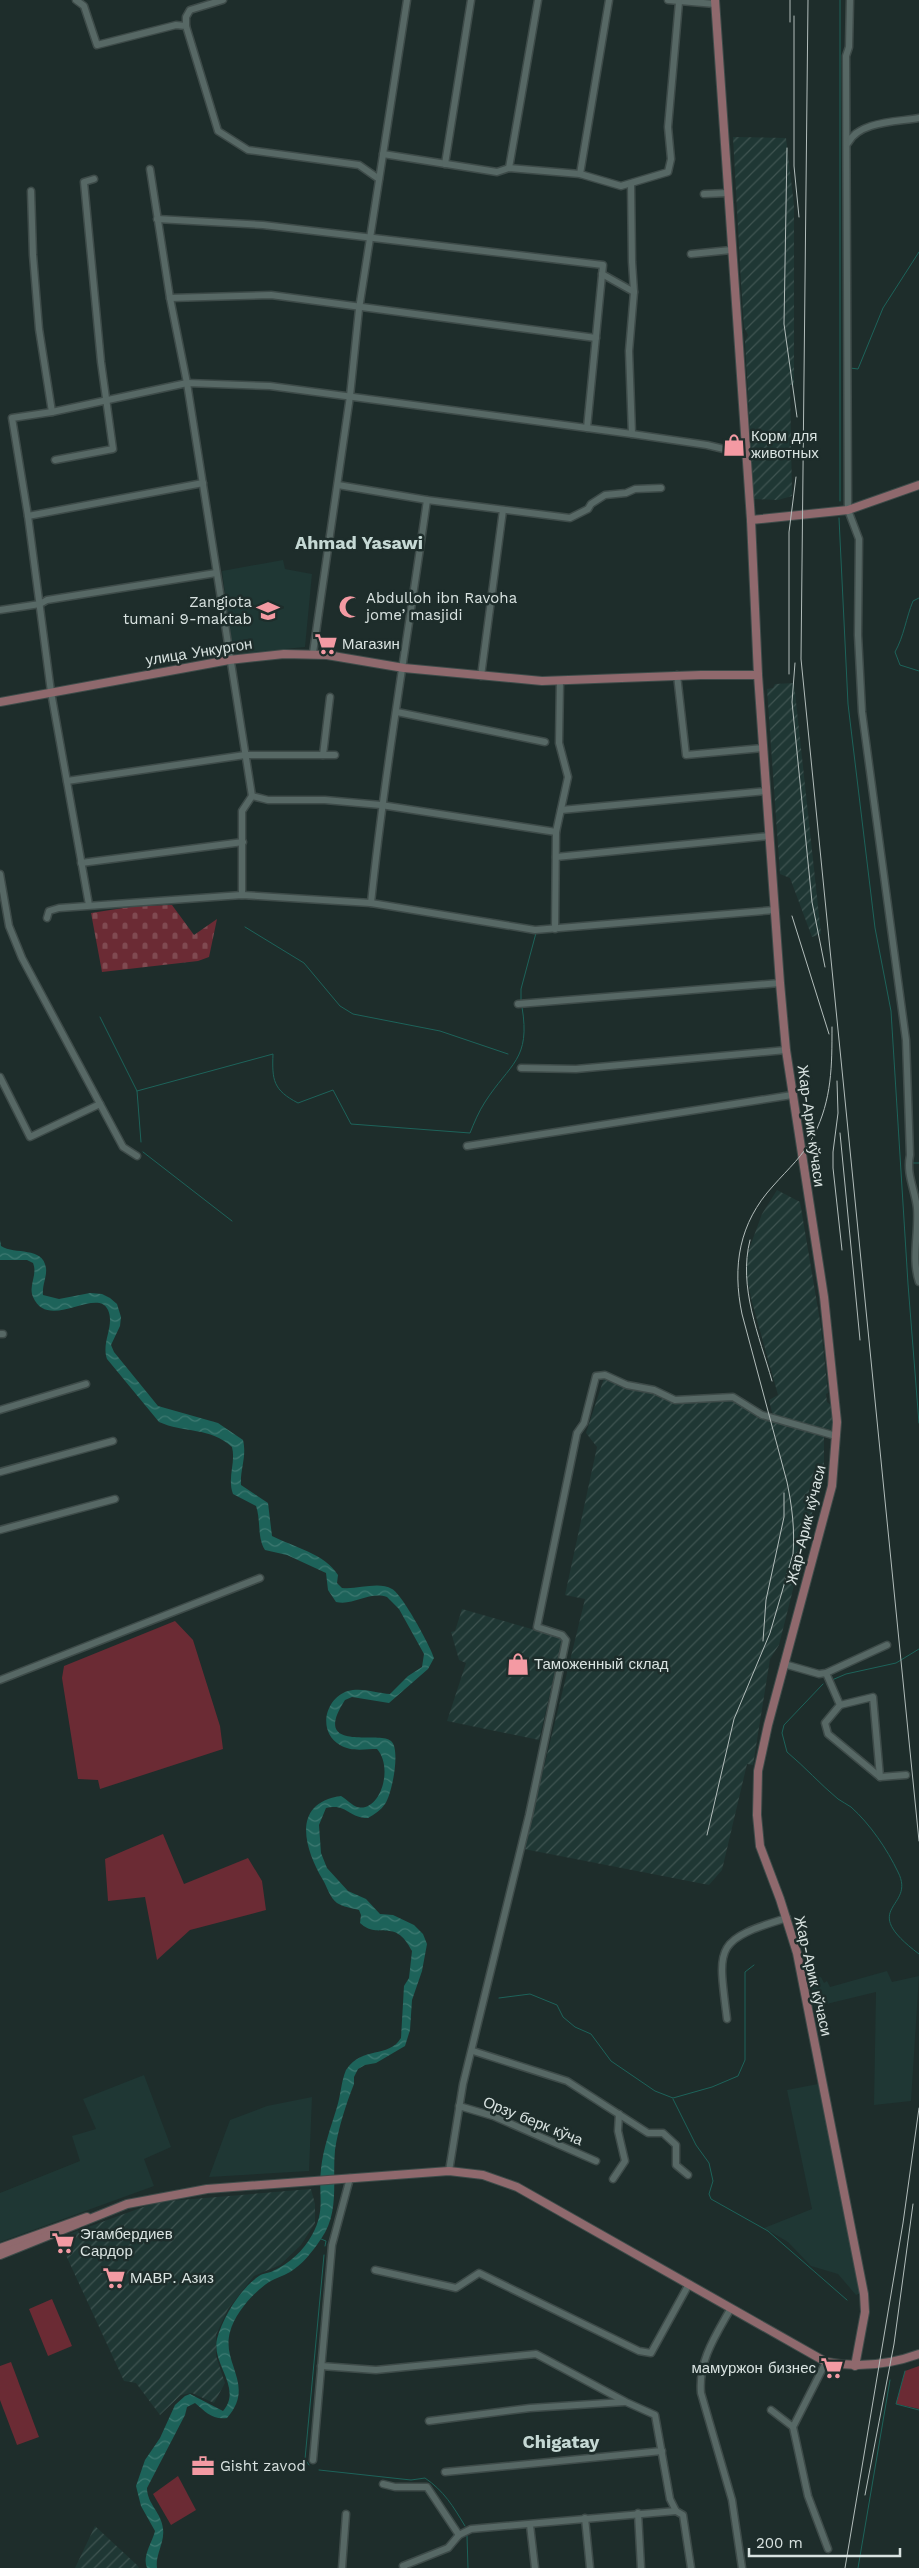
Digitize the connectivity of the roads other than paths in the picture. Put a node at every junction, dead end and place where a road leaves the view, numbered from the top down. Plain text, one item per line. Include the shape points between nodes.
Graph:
1 (76, 0) edge
2 (223, 0) edge
3 (406, 0) edge
4 (471, 0) edge
5 (538, 0) edge
6 (609, 0) edge
7 (668, 0) edge
8 (850, 0) edge
9 (678, 2) junction
10 (715, 2) edge
11 (186, 26) junction
12 (919, 118) edge
13 (864, 128) junction
14 (847, 130) junction
15 (847, 144) junction
16 (383, 154) junction
17 (445, 164) junction
18 (509, 168) junction
19 (150, 169) dead end
20 (580, 174) junction
21 (94, 179) dead end
22 (379, 180) junction
23 (631, 184) junction
24 (31, 191) dead end
25 (727, 193) junction
26 (704, 194) dead end
27 (157, 219) junction
28 (370, 238) junction
29 (731, 250) junction
30 (691, 254) dead end
31 (602, 274) junction
32 (634, 292) junction
33 (170, 298) junction
34 (359, 308) junction
35 (596, 338) junction
36 (187, 383) junction
37 (350, 396) junction
38 (106, 401) junction
39 (52, 412) junction
40 (587, 428) junction
41 (632, 434) junction
42 (745, 454) junction
43 (55, 460) dead end
44 (203, 483) junction
45 (338, 485) junction
46 (919, 485) edge
47 (661, 488) dead end
48 (427, 500) junction
49 (503, 510) junction
50 (848, 510) junction
51 (28, 516) junction
52 (751, 520) junction
53 (216, 573) junction
54 (40, 604) junction
55 (0, 610) edge
56 (313, 653) junction
57 (229, 660) junction
58 (404, 668) junction
59 (758, 675) junction
60 (481, 676) junction
61 (677, 676) junction
62 (560, 681) junction
63 (51, 692) junction
64 (330, 697) dead end
65 (0, 702) edge
66 (397, 712) junction
67 (545, 742) dead end
68 (763, 748) junction
69 (245, 755) junction
70 (323, 755) junction
71 (335, 755) dead end
72 (68, 781) junction
73 (766, 791) junction
74 (252, 796) junction
75 (381, 805) junction
76 (561, 810) junction
77 (556, 832) junction
78 (769, 836) junction
79 (243, 842) junction
80 (556, 857) junction
81 (81, 863) junction
82 (0, 874) edge
83 (242, 895) junction
84 (371, 903) junction
85 (89, 905) junction
86 (775, 910) junction
87 (47, 918) dead end
88 (556, 929) junction
89 (780, 983) junction
90 (518, 1004) dead end
91 (786, 1050) junction
92 (521, 1068) dead end
93 (0, 1077) edge
94 (792, 1095) junction
95 (100, 1104) junction
96 (467, 1146) dead end
97 (137, 1156) dead end
98 (919, 1282) edge
99 (86, 1384) dead end
100 (0, 1410) edge
101 (836, 1436) junction
102 (113, 1441) dead end
103 (0, 1472) edge
104 (115, 1499) dead end
105 (0, 1530) edge
106 (260, 1578) dead end
107 (887, 1645) dead end
108 (784, 1664) junction
109 (826, 1673) junction
110 (0, 1680) edge
111 (840, 1705) junction
112 (906, 1775) dead end
113 (880, 1777) junction
114 (786, 1918) junction
115 (727, 2019) dead end
116 (473, 2051) junction
117 (459, 2106) junction
118 (618, 2114) junction
119 (596, 2161) dead end
120 (449, 2171) junction
121 (688, 2176) dead end
122 (350, 2178) junction
123 (613, 2179) dead end
124 (91, 2217) junction
125 (0, 2248) edge
126 (0, 2255) edge
127 (375, 2270) dead end
128 (689, 2284) junction
129 (730, 2308) junction
130 (919, 2354) edge
131 (826, 2362) junction
132 (321, 2366) junction
133 (855, 2366) junction
134 (626, 2402) junction
135 (771, 2410) dead end
136 (429, 2421) dead end
137 (793, 2427) junction
138 (662, 2451) junction
139 (313, 2460) dead end
140 (445, 2472) dead end
141 (383, 2484) dead end
142 (676, 2511) junction
143 (638, 2513) junction
144 (346, 2514) dead end
145 (586, 2518) junction
146 (530, 2525) junction
147 (459, 2535) junction
148 (828, 2549) dead end
149 (342, 2568) edge
150 (404, 2568) edge
151 (535, 2568) edge
152 (590, 2568) edge
153 (641, 2568) edge
154 (691, 2568) edge
155 (742, 2568) edge

1 - 11 street via 84,6 97,45 176,25
2 - 11 street via 190,10
3 - 16 street
4 - 17 street
5 - 18 street
6 - 20 street
7 - 9 street
8 - 14 street via 846,56
9 - 10 street
9 - 23 street via 668,127 671,159 668,172
10 - 25 main road, Жар-Арик кўчаси
11 - 22 street via 218,132 248,150 360,165
12 - 13 street
13 - 14 street
13 - 15 street
14 - 15 street
15 - 50 street
16 - 17 street
16 - 22 street
17 - 18 street via 497,172
18 - 20 street
19 - 27 street
20 - 23 street via 621,186
21 - 38 street via 84,182
22 - 28 street
23 - 32 street
24 - 39 street via 39,320
25 - 26 street
25 - 29 main road, Жар-Арик кўчаси
27 - 28 street via 263,225
27 - 33 street
28 - 31 street via 603,266
28 - 34 street
29 - 30 street
29 - 42 main road, Жар-Арик кўчаси
31 - 32 street
31 - 35 street
32 - 41 street via 629,350
33 - 34 street via 271,295
33 - 36 street
34 - 35 street
34 - 37 street
35 - 40 street
36 - 37 street via 270,386
36 - 38 street
36 - 44 street
37 - 40 street
37 - 45 street
38 - 39 street
38 - 43 street via 113,449
39 - 51 street via 12,418
40 - 41 street
41 - 42 street
42 - 52 main road, Жар-Арик кўчаси
44 - 51 street
44 - 53 street
45 - 48 street
45 - 56 street
46 - 50 main road
47 - 49 street via 605,495 570,518
48 - 49 street
48 - 58 street
49 - 60 street
50 - 52 main road
50 - 98 street via 859,539 858,635 862,712 906,1040 908,1164 917,1208 916,1270
51 - 54 street
52 - 59 main road, Жар-Арик кўчаси
53 - 54 street via 47,600
53 - 57 street
54 - 55 street
54 - 63 street
56 - 57 main road, улица Ункургон
56 - 58 main road, улица Ункургон
57 - 63 main road, улица Ункургон
57 - 69 street
58 - 60 main road, улица Ункургон
58 - 66 street
59 - 61 main road, улица Ункургон
59 - 68 main road, Жар-Арик кўчаси
60 - 62 main road, улица Ункургон
61 - 62 main road, улица Ункургон
61 - 68 street via 686,755
62 - 76 street via 559,743 568,778
63 - 65 main road, улица Ункургон
63 - 72 street
64 - 70 street
66 - 67 street
66 - 75 street
68 - 73 main road, Жар-Арик кўчаси
69 - 70 street
69 - 72 street
69 - 74 street
70 - 71 street
72 - 81 street
73 - 76 street
73 - 78 main road, Жар-Арик кўчаси
74 - 75 street via 268,800 325,800
74 - 79 street via 242,811
75 - 77 street
75 - 84 street
76 - 77 street
77 - 80 street
78 - 80 street
78 - 86 main road, Жар-Арик кўчаси
79 - 81 street
79 - 83 street
80 - 88 street
81 - 85 street
82 - 95 street via 10,926 22,958
83 - 84 street
83 - 85 street
84 - 88 street via 535,930
85 - 87 street via 49,910
86 - 88 street
86 - 89 main road, Жар-Арик кўчаси
89 - 90 street
89 - 91 main road, Жар-Арик кўчаси
91 - 92 street via 576,1069
91 - 94 main road, Жар-Арик кўчаси
93 - 95 street via 30,1137
94 - 96 street
94 - 101 main road, Жар-Арик кўчаси via 825,1306
95 - 97 street via 123,1147
99 - 100 street
101 - 108 main road, Жар-Арик кўчаси via 832,1486
101 - 116 street via 762,1415 733,1397 676,1400 605,1375 596,1376 584,1423 577,1433 537,1627 557,1632 566,1640 529,1815
102 - 103 street
104 - 105 street
106 - 110 street
107 - 109 street
108 - 109 street
108 - 114 main road, Жар-Арик кўчаси via 758,1771 757,1808 764,1860
109 - 111 street
111 - 113 street via 825,1723 828,1734
111 - 113 street via 873,1697
112 - 113 street
114 - 115 street via 751,1928 734,1937 724,1953 720,1968
114 - 133 main road, Жар-Арик кўчаси via 797,1953 864,2294 865,2312
116 - 117 street
116 - 118 street via 567,2081
117 - 119 street, Орзу берк кўча via 493,2116
117 - 120 street
118 - 121 street via 648,2133 663,2133 676,2145 676,2165
118 - 123 street via 625,2161
120 - 122 main road
120 - 128 main road via 483,2175 511,2184
122 - 124 main road via 169,2194
122 - 132 street via 332,2245
124 - 125 main road
124 - 126 main road via 84,2223
127 - 128 street via 456,2288 479,2273 639,2351 651,2353
128 - 129 main road
129 - 131 main road
129 - 155 street via 706,2354 700,2379 701,2393 732,2500
130 - 133 main road via 897,2361
131 - 133 main road
131 - 137 street
132 - 134 street via 376,2370 536,2354
132 - 139 street
134 - 136 street via 530,2408
134 - 138 street via 655,2415
135 - 137 street
137 - 148 street via 808,2496
138 - 140 street
138 - 142 street via 670,2499
141 - 147 street via 427,2487
142 - 143 street
142 - 154 street via 684,2515
143 - 145 street
143 - 153 street
144 - 149 street
145 - 146 street
145 - 152 street
146 - 147 street via 471,2529
146 - 151 street
147 - 150 street via 448,2548

